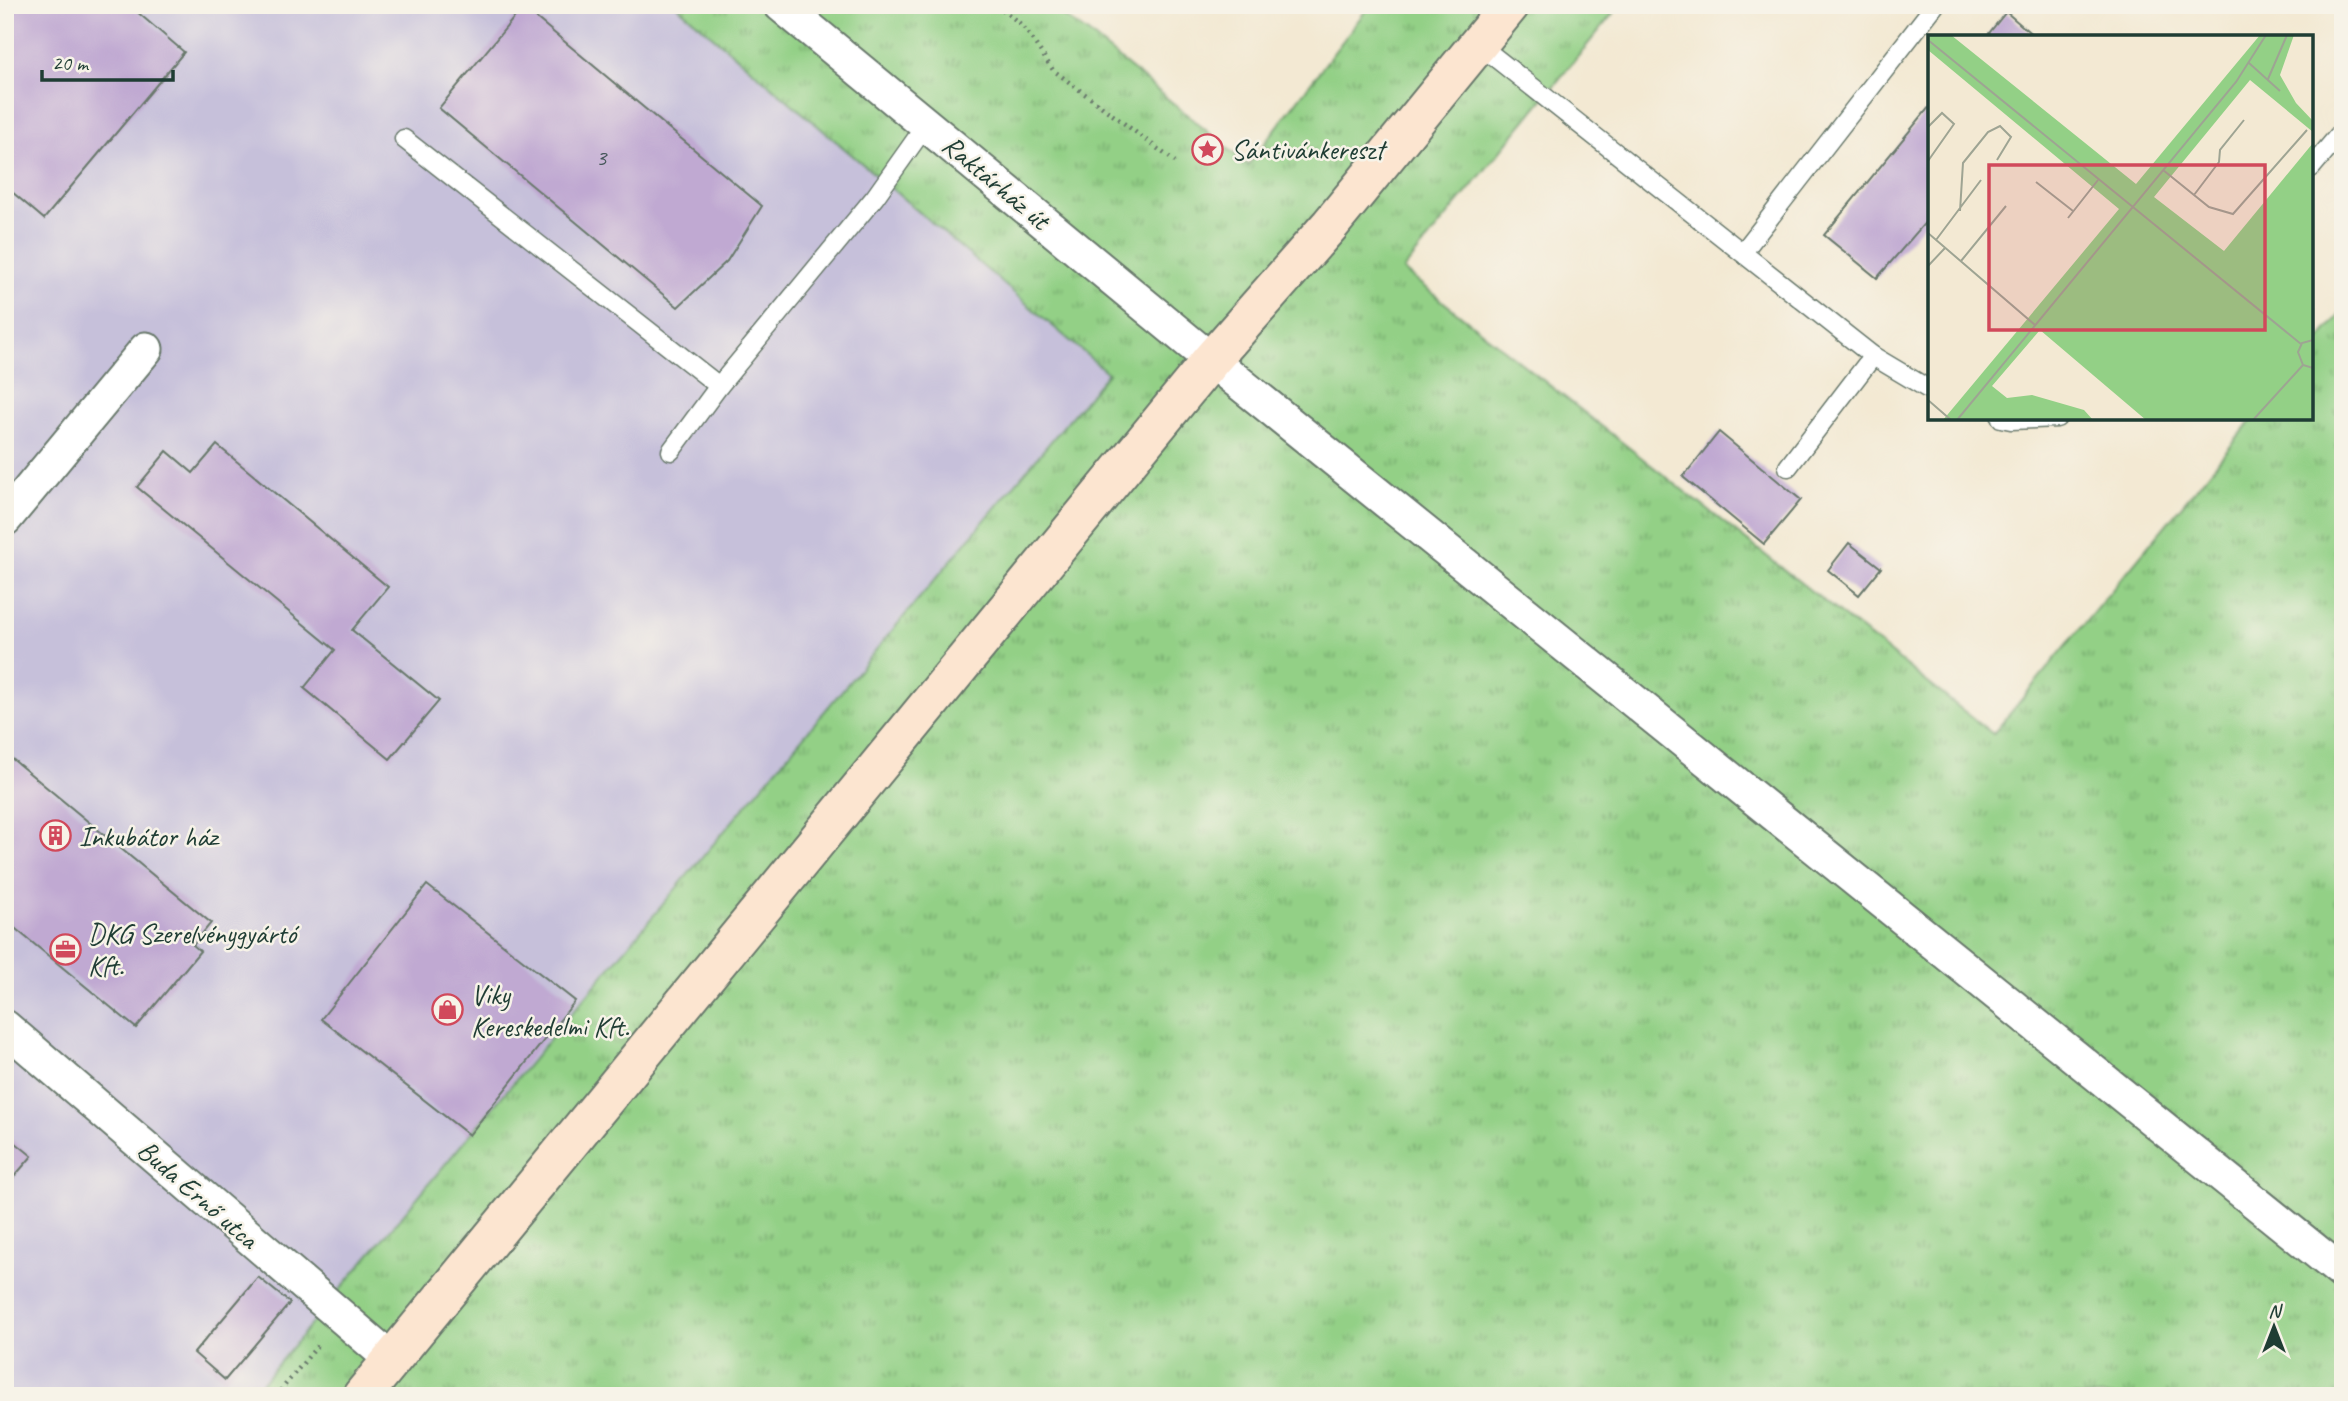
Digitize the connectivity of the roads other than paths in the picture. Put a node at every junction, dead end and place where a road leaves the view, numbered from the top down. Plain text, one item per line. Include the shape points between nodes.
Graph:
1 (781, 5) edge
2 (1510, 5) edge
3 (1936, 5) edge
4 (1478, 44) junction
5 (926, 125) junction
6 (2343, 131) edge
7 (404, 139) dead end
8 (2313, 166) edge
9 (1743, 252) junction
10 (146, 349) dead end
11 (1873, 356) junction
12 (1211, 360) junction
13 (719, 386) junction
14 (1928, 389) edge
15 (671, 451) dead end
16 (1787, 467) dead end
17 (5, 519) edge
18 (5, 1027) edge
19 (2343, 1273) edge
20 (392, 1360) junction
21 (362, 1396) edge

1 - 5 street, Raktárház út
2 - 4 main road
3 - 9 lane
4 - 9 lane
4 - 12 main road via 1330,225
5 - 12 street, Raktárház út
5 - 13 lane via 875,197
6 - 8 lane
7 - 13 lane
9 - 11 lane
10 - 17 street
11 - 14 lane
11 - 16 lane
12 - 19 street, Raktárház út
12 - 20 main road
13 - 15 lane
18 - 20 street, Buda Ernő utca
20 - 21 main road

